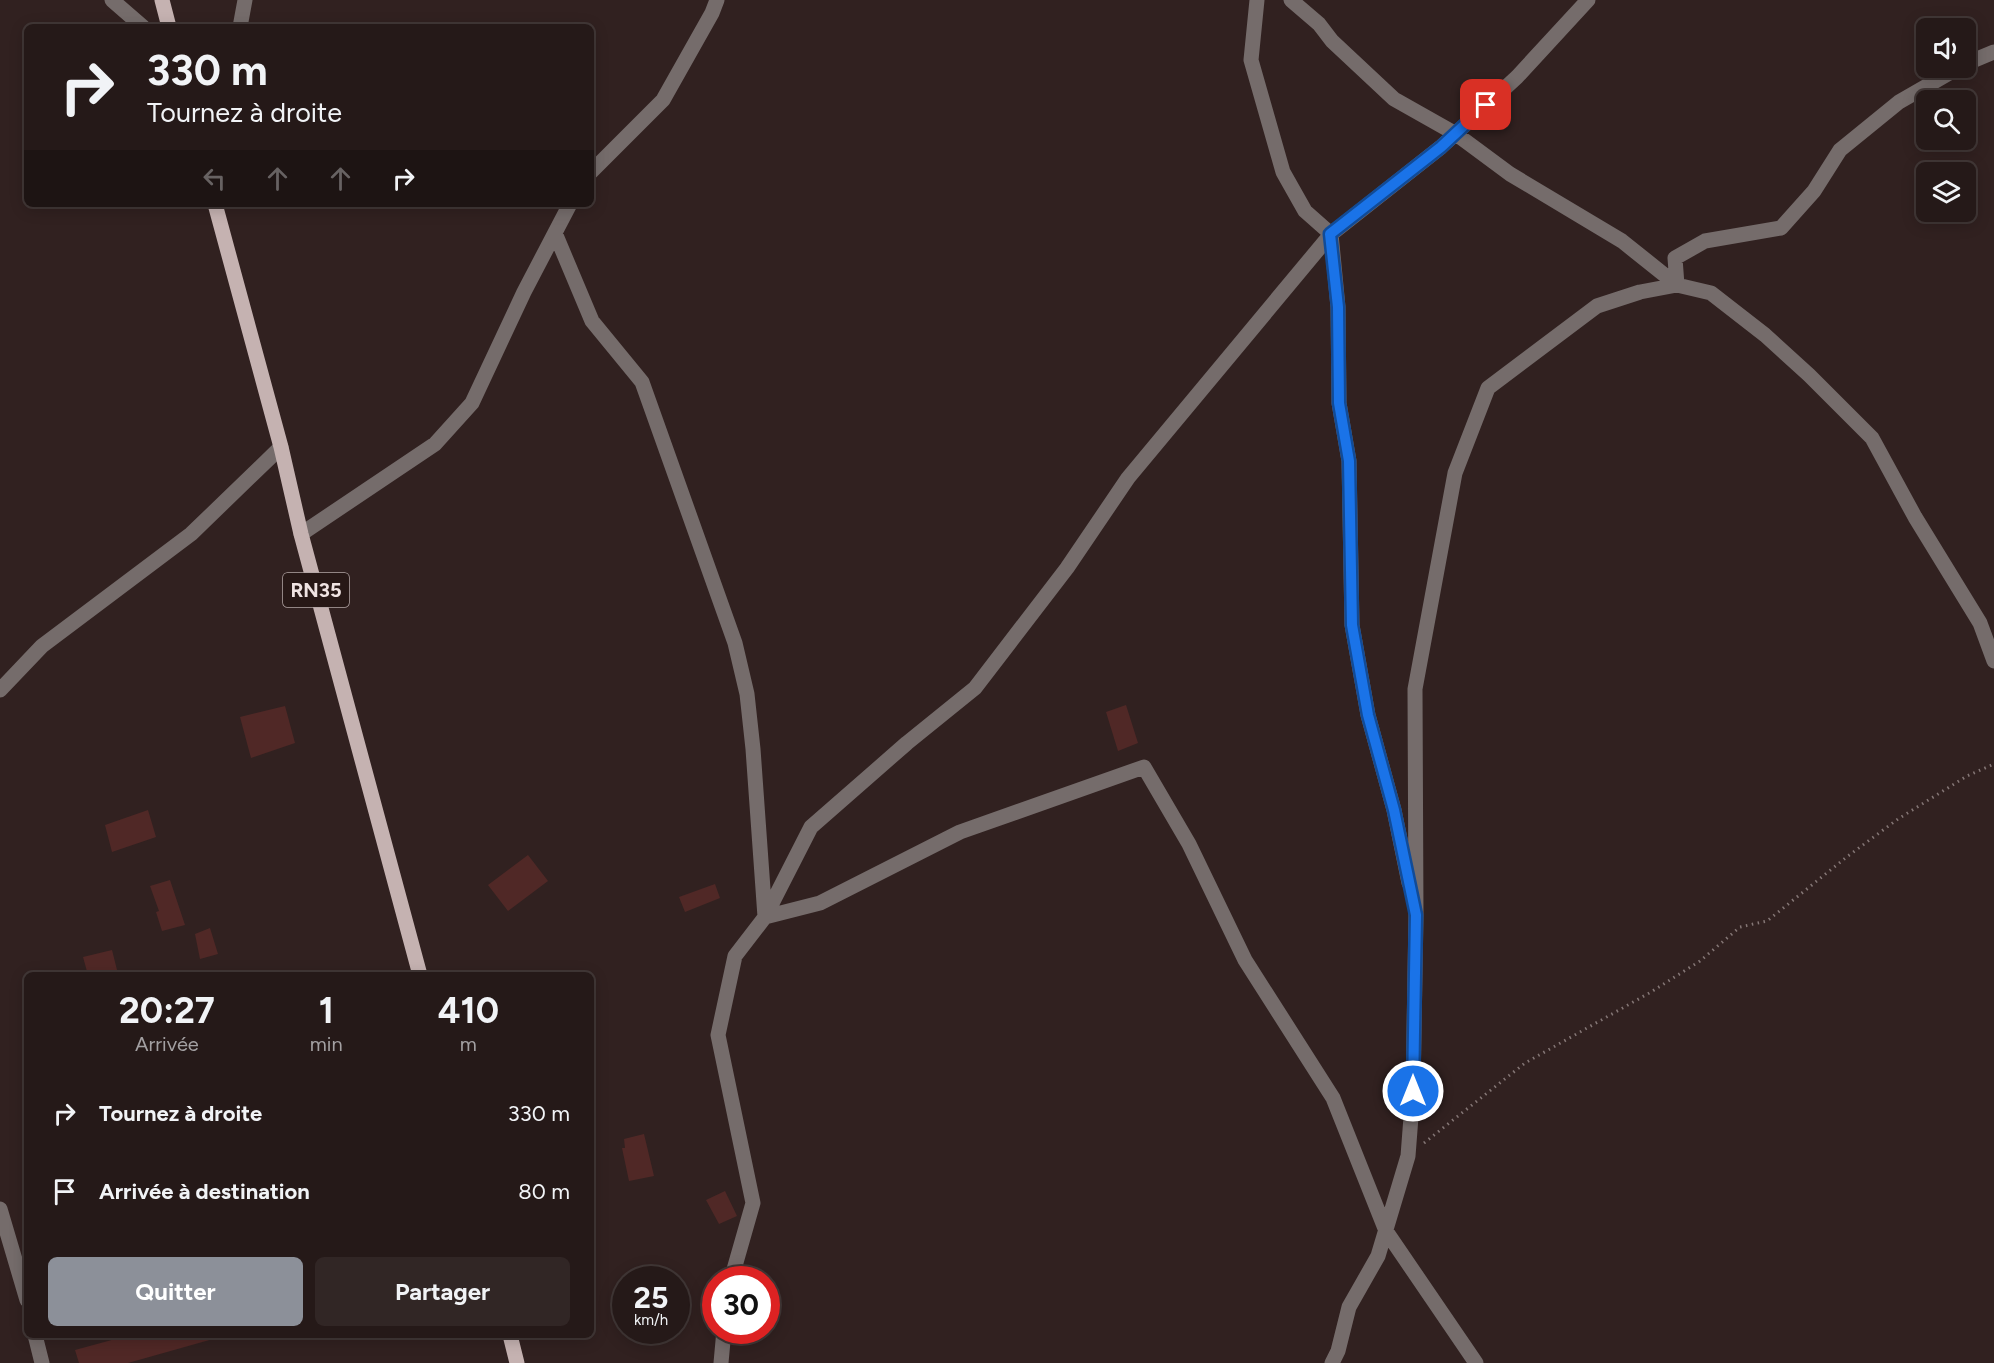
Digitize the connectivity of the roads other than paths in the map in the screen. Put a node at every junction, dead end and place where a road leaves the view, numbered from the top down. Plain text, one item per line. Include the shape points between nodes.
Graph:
1 (112, 0) edge
2 (162, 0) edge
3 (245, 0) edge
4 (1257, 0) edge
5 (1291, 0) edge
6 (1588, 0) edge
7 (712, 4) edge
8 (140, 24) edge
9 (168, 24) edge
10 (241, 24) edge
11 (1994, 52) edge
12 (1976, 59) edge
13 (1941, 78) edge
14 (1456, 134) junction
15 (594, 169) edge
16 (216, 207) edge
17 (568, 207) edge
18 (555, 233) junction
19 (1330, 234) junction
20 (1677, 285) junction
21 (281, 447) junction
22 (301, 534) junction
23 (1994, 661) edge
24 (0, 690) edge
25 (1416, 915) junction
26 (765, 917) junction
27 (419, 972) edge
28 (0, 1209) edge
29 (1386, 1231) junction
30 (735, 1266) edge
31 (24, 1290) edge
32 (36, 1338) edge
33 (511, 1338) edge
34 (723, 1344) edge
35 (42, 1363) edge
36 (517, 1363) edge
37 (721, 1363) edge
38 (1332, 1363) edge
39 (1476, 1363) edge

1 - 8 street
2 - 9 main road
3 - 10 street
4 - 19 street via 1251,60 1283,172 1305,211
5 - 14 street via 1394,99
6 - 14 street
7 - 15 street via 663,100
11 - 12 street
13 - 20 street via 1899,102 1840,150 1814,191 1781,228 1705,240 1675,258
14 - 19 street
14 - 20 street via 1510,174 1622,241
16 - 21 main road, RN35
17 - 18 street
18 - 22 street via 472,403 435,444
18 - 26 street via 592,321 642,382 735,643 751,727
19 - 25 street via 1338,307 1339,403 1349,461 1352,625 1368,715 1394,810
19 - 26 street via 1128,478 1067,568 975,688 811,827
20 - 23 street via 1710,293 1765,335 1872,438 1980,623
20 - 25 street via 1597,306 1488,388 1455,473 1415,689
21 - 22 main road, RN35
21 - 24 street via 191,534 42,646
22 - 27 main road, RN35
25 - 29 street via 1408,1156
26 - 29 street via 820,903 960,832 1144,767 1189,844 1245,960 1333,1098
26 - 30 street via 735,956 718,1035 753,1203
28 - 31 street
29 - 38 street via 1378,1257 1349,1307
29 - 39 street
32 - 35 street
33 - 36 main road
34 - 37 street

